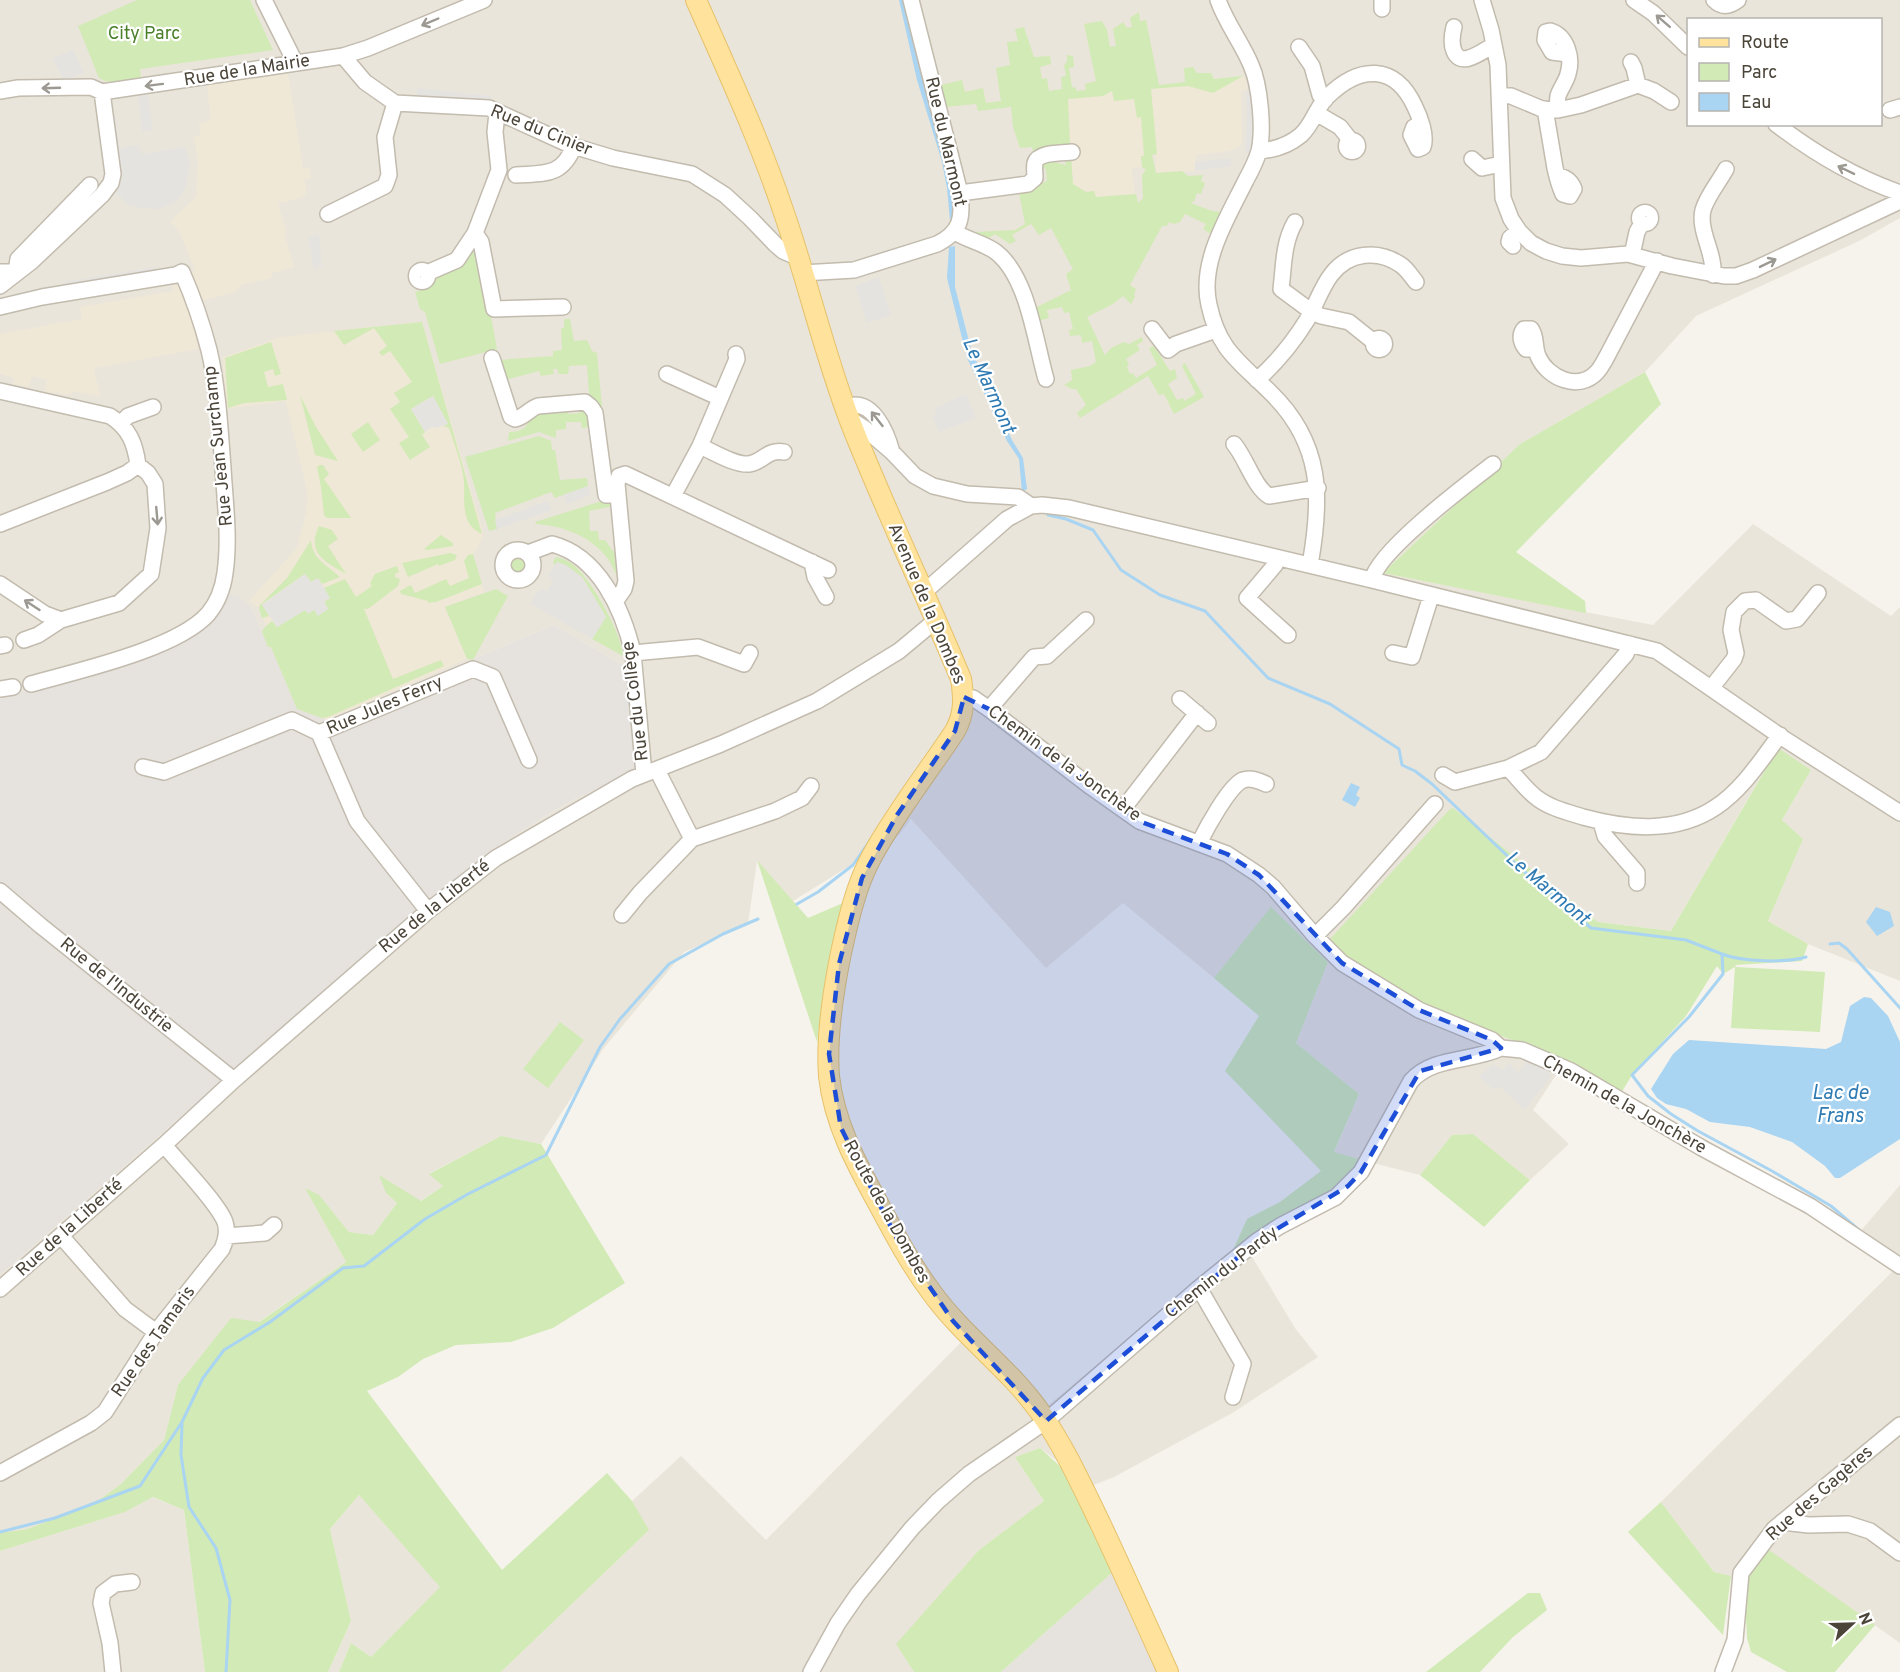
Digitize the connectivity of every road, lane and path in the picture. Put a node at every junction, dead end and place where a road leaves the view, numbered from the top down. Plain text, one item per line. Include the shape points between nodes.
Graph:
1 (264, 0) edge
2 (484, 0) edge
3 (696, 0) edge
4 (911, 0) edge
5 (1218, 0) edge
6 (1482, 0) edge
7 (1634, 0) edge
8 (1714, 0) edge
9 (1738, 0) edge
10 (1454, 27) dead end
11 (1687, 44) edge
12 (1494, 45) junction
13 (1299, 47) dead end
14 (1568, 54) dead end
15 (343, 56) junction
16 (294, 62) junction
17 (1630, 62) dead end
18 (1638, 86) junction
19 (0, 91) edge
20 (102, 92) junction
21 (1499, 95) junction
22 (1671, 102) dead end
23 (395, 103) junction
24 (1320, 106) junction
25 (1552, 110) junction
26 (497, 113) junction
27 (1420, 124) dead end
28 (1778, 126) edge
29 (1351, 141) dead end
30 (574, 146) junction
31 (1259, 151) junction
32 (1072, 152) dead end
33 (1501, 164) junction
34 (1479, 168) dead end
35 (1726, 169) dead end
36 (516, 175) dead end
37 (1557, 176) dead end
38 (90, 185) dead end
39 (960, 194) junction
40 (1900, 194) edge
41 (1900, 201) edge
42 (328, 214) dead end
43 (1295, 222) dead end
44 (1642, 223) dead end
45 (1519, 231) junction
46 (955, 232) junction
47 (475, 233) junction
48 (1513, 246) dead end
49 (1632, 255) junction
50 (1657, 261) junction
51 (799, 265) junction
52 (0, 272) edge
53 (16, 272) junction
54 (427, 273) dead end
55 (1713, 275) junction
56 (1416, 282) dead end
57 (0, 286) edge
58 (563, 306) dead end
59 (0, 307) edge
60 (1312, 312) junction
61 (1152, 329) dead end
62 (1216, 330) junction
63 (1374, 342) dead end
64 (1536, 349) dead end
65 (736, 354) dead end
66 (492, 358) dead end
67 (667, 374) dead end
68 (1046, 379) dead end
69 (1257, 380) junction
70 (0, 391) edge
71 (720, 398) junction
72 (153, 407) dead end
73 (848, 413) junction
74 (121, 423) junction
75 (1234, 444) dead end
76 (700, 446) junction
77 (783, 452) dead end
78 (1493, 464) dead end
79 (138, 465) junction
80 (1317, 488) junction
81 (617, 495) junction
82 (674, 496) junction
83 (1031, 506) junction
84 (0, 524) edge
85 (528, 553) dead end
86 (1277, 559) junction
87 (812, 562) junction
88 (1310, 565) junction
89 (828, 570) dead end
90 (1372, 580) junction
91 (0, 584) edge
92 (1818, 592) dead end
93 (922, 593) junction
94 (1431, 596) junction
95 (826, 597) dead end
96 (615, 602) junction
97 (61, 620) junction
98 (1086, 620) dead end
99 (935, 621) junction
100 (1288, 635) dead end
101 (24, 640) dead end
102 (1630, 644) junction
103 (698, 646) junction
104 (633, 653) junction
105 (750, 653) dead end
106 (1393, 653) dead end
107 (704, 664) dead end
108 (31, 684) dead end
109 (1712, 687) junction
110 (964, 697) junction
111 (1180, 699) dead end
112 (989, 709) junction
113 (319, 733) junction
114 (1780, 735) junction
115 (529, 760) dead end
116 (143, 768) dead end
117 (1509, 768) junction
118 (650, 772) junction
119 (1449, 782) dead end
120 (1266, 784) dead end
121 (811, 786) dead end
122 (1435, 804) dead end
123 (1123, 809) junction
124 (1900, 813) edge
125 (1601, 822) junction
126 (692, 839) junction
127 (879, 843) joint
128 (1198, 843) junction
129 (1637, 883) dead end
130 (0, 891) edge
131 (428, 911) junction
132 (622, 915) dead end
133 (1315, 936) junction
134 (1501, 1048) junction
135 (234, 1080) junction
136 (164, 1145) junction
137 (274, 1225) dead end
138 (61, 1236) junction
139 (226, 1236) junction
140 (1900, 1266) edge
141 (1198, 1288) junction
142 (0, 1289) edge
143 (156, 1332) junction
144 (1233, 1397) dead end
145 (1046, 1421) junction
146 (1900, 1425) edge
147 (0, 1473) edge
148 (1782, 1522) junction
149 (1900, 1553) edge
150 (132, 1582) dead end
151 (1135, 1596) junction
152 (113, 1672) edge
153 (812, 1672) edge
154 (1168, 1672) edge
155 (1177, 1672) edge
156 (1723, 1672) edge

1 - 16 street
2 -> 15 street, Rue de la Mairie
3 - 51 main road, Avenue de la Dombes via 784,212
4 - 39 street, Rue du Marmont
5 - 31 street via 1253,69 1259,103
6 - 12 street
11 -> 7 street
8 - 9 street via 1723,6
10 - 12 street via 1452,47 1457,58 1469,67
12 - 21 street
13 - 24 street via 1312,66
14 - 25 street via 1568,75
15 - 16 street, Rue de la Mairie
15 - 23 street via 365,82
16 -> 20 street, Rue de la Mairie
17 - 18 street
18 - 22 street
18 - 25 street
20 -> 19 street, Rue de la Mairie via 91,87
20 - 53 street via 111,183
21 - 25 street
21 - 33 street
23 - 26 street, Rue du Cinier via 489,108
23 - 42 street via 385,137 385,186
24 - 27 street via 1339,87 1362,75 1389,76 1407,91
24 - 29 street
24 - 31 street via 1295,139 1272,150
25 - 37 street
26 - 30 street, Rue du Cinier
26 - 47 street via 499,170
40 -> 28 street via 1838,166
30 - 36 street via 561,168 551,173
30 - 51 street, Rue du Cinier via 692,174 725,195
31 - 62 street via 1211,260 1208,302
32 - 39 street via 1042,156 1035,163 1035,178 1028,184
33 - 34 street
33 - 45 street via 1503,198
35 - 55 street via 1703,210
38 - 53 street via 18,259
39 - 46 street, Rue du Marmont via 961,219
55 -> 41 street via 1736,276 1753,270
43 - 60 street via 1288,235 1276,290
44 - 49 street
45 - 48 street via 1510,238
45 - 49 street via 1546,252 1562,256
46 - 51 street, Rue du Marmont via 937,244 854,270
46 - 68 street via 995,251 1011,267 1023,288
47 - 54 street via 457,260
47 - 58 street via 481,242 494,309
49 - 50 street
50 - 55 street
50 - 64 street via 1605,360 1591,377 1573,381 1555,377 1546,371
51 - 73 main road, Avenue de la Dombes
52 - 53 street
53 - 57 street
56 - 60 street via 1402,266 1387,258 1370,254 1356,257 1330,276
59 - 108 street, Rue Jean Surchamp via 182,272 209,351 222,454 228,536 225,573 221,593 208,614 180,636
60 - 63 street via 1349,322
60 - 69 street
61 - 62 street via 1168,350
62 - 69 street via 1235,360
65 - 71 street
66 - 81 street via 511,417 515,419 538,405 585,402 591,407 606,495
67 - 71 street
69 - 80 street via 1280,401 1297,425 1311,456
70 - 74 street via 110,416
71 - 76 street
72 - 74 street via 128,416
73 - 83 street via 915,476 933,486 967,494 1018,497
73 - 93 main road, Avenue de la Dombes
74 - 79 street via 130,436
75 - 80 street via 1267,495
76 - 77 street via 750,464 775,450
76 - 82 street
78 - 90 street via 1419,523 1377,568
79 - 84 street via 107,482
79 -> 97 street via 155,484 158,528 151,574 119,603
80 - 88 street via 1317,523
81 - 82 street via 619,476 625,474
81 - 96 street via 626,580
82 - 87 street
83 - 86 street via 1069,508
83 - 93 street via 1007,519
85 - 96 street, Rue du Collège via 552,544 570,551 598,576
86 - 88 street
86 - 100 street via 1247,598
87 - 89 street
87 - 95 street
88 - 90 street
90 - 94 street
97 -> 91 street
92 - 109 street via 1792,622 1756,600 1745,601 1734,612 1734,659
93 - 99 main road, Avenue de la Dombes
94 - 102 street
94 - 106 street via 1412,657
96 - 104 street, Rue du Collège
97 - 101 street
98 - 112 street via 1047,656 1034,657
99 - 110 main road, Avenue de la Dombes via 961,679
99 - 118 street, Rue de la Liberté via 899,651 817,701
102 - 109 street via 1657,651
102 - 117 street via 1626,654 1541,752
103 - 104 street
103 - 105 street via 744,664
103 - 107 street
104 - 118 street, Rue du Collège
109 - 114 street
110 - 112 street, Chemin de la Jonchère
110 - 127 main road, Avenue de la Dombes via 955,731
111 - 123 street via 1202,718
112 - 123 street, Chemin de la Jonchère
113 - 115 street, Rue Jules Ferry via 473,669 493,677
113 - 116 street via 292,720 164,772
113 - 131 street, Rue Jules Ferry via 357,821
114 - 124 street
114 - 125 street via 1741,786 1717,807 1693,820 1671,826 1628,827
117 - 119 street
117 - 125 street via 1536,798 1558,810
118 - 126 street
118 - 131 street, Rue de la Liberté via 496,858
120 - 128 street via 1242,780
121 - 126 street via 802,798 775,811
122 - 133 street
123 - 128 street, Chemin de la Jonchère via 1139,821
125 - 129 street via 1605,836 1637,873
126 - 132 street
127 - 145 main road, Route de la Dombes via 853,906 834,992 829,1065 836,1113 849,1146 917,1272 953,1321
128 - 133 street, Chemin de la Jonchère via 1227,854 1259,875
130 - 135 street, Rue de l'Industrie
131 - 135 street, Rue de la Liberté
133 - 134 street, Chemin de la Jonchère via 1342,963 1419,1010 1492,1040
134 - 140 street, Chemin de la Jonchère via 1522,1050 1571,1071 1810,1206
134 - 141 street, Chemin du Pardy via 1420,1071 1355,1179 1336,1197 1257,1241
135 - 136 street, Rue de la Liberté
136 - 138 street, Rue de la Liberté
136 - 139 street via 220,1211
137 - 139 street via 265,1233
138 - 142 street, Rue de la Liberté
138 - 143 street via 125,1308
139 - 143 street, Rue des Tamaris via 222,1249
141 - 144 street via 1243,1364
141 - 145 street, Chemin du Pardy
143 - 147 street, Rue des Tamaris via 105,1412
145 - 151 main road, Route de la Dombes via 1070,1459
145 - 153 street, Chemin du Pardy via 955,1485 912,1528 858,1594
146 - 148 street, Rue des Gagères
148 - 149 street via 1848,1524 1870,1531
148 - 156 street, Rue des Gagères via 1741,1573 1735,1640
150 - 152 street via 115,1584 103,1593 101,1603
151 - 154 main road, Route de la Dombes
151 - 155 main road, Route de la Dombes

